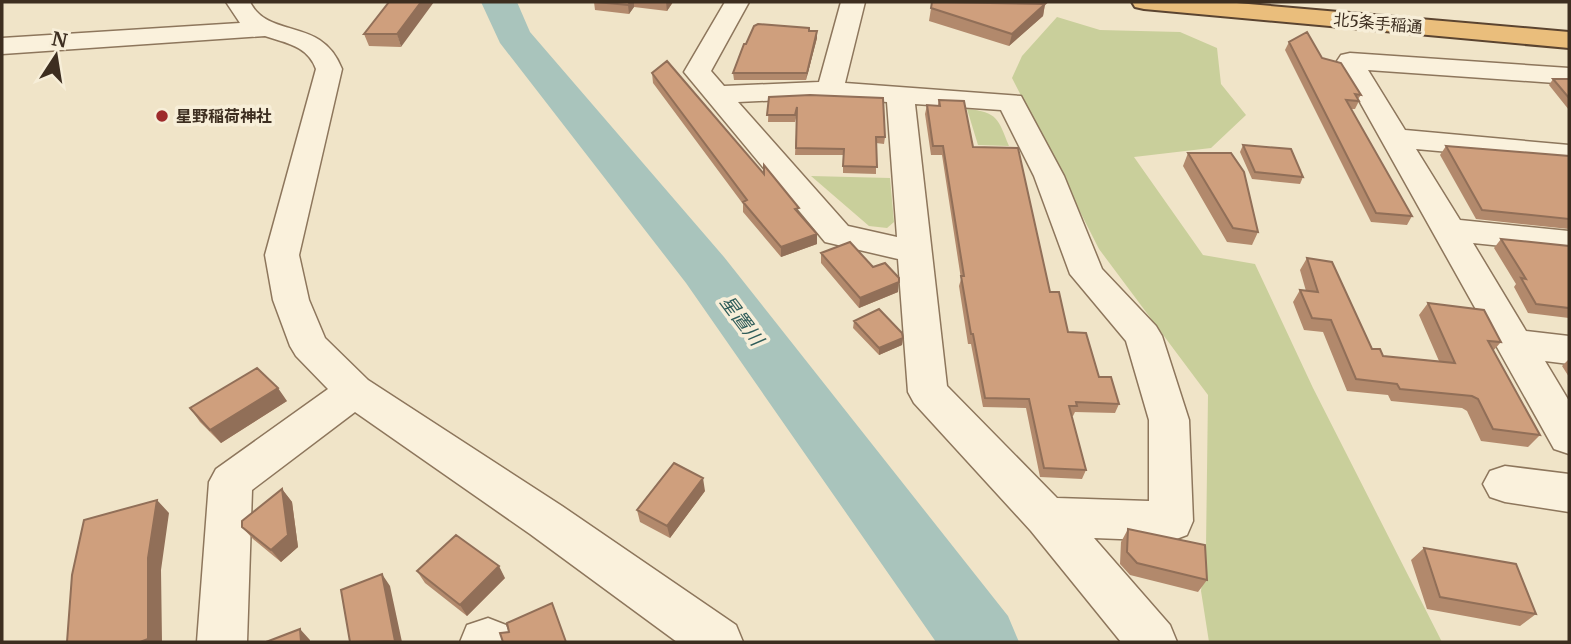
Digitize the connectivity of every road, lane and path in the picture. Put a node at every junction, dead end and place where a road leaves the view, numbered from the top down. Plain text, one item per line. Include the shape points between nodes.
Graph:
1 (237, 2) edge
2 (737, 2) edge
3 (853, 2) edge
4 (1144, 2) edge
5 (1294, 2) edge
6 (1569, 26) edge
7 (264, 29) junction
8 (1569, 40) edge
9 (2, 46) edge
10 (1569, 76) edge
11 (830, 90) junction
12 (900, 94) junction
13 (717, 95) junction
14 (1395, 138) junction
15 (1569, 154) edge
16 (1449, 230) junction
17 (1569, 243) edge
18 (916, 252) junction
19 (1515, 343) junction
20 (1569, 350) edge
21 (354, 391) junction
22 (1569, 437) edge
23 (1505, 484) dead end
24 (1569, 494) edge
25 (1047, 517) junction
26 (222, 642) edge
27 (718, 642) edge
28 (1152, 642) edge

1 - 7 street
2 - 13 street via 697,72
3 - 11 street
4 - 8 highway, 北5条手稲通
5 - 6 highway, 北5条手稲通
7 - 9 street
7 - 21 street via 300,39 322,52 329,69 282,255 291,300 309,346
10 - 14 street via 1350,61
11 - 12 street
11 - 13 street
12 - 18 street
12 - 25 street via 1010,102 1049,176 1087,274 1143,336 1170,420 1171,521
13 - 18 street via 837,234
14 - 15 street
14 - 16 street
16 - 17 street
16 - 19 street
18 - 25 street via 928,392
19 - 20 street
19 - 22 street
21 - 26 street via 230,482
21 - 27 street
23 - 24 street
25 - 28 street

